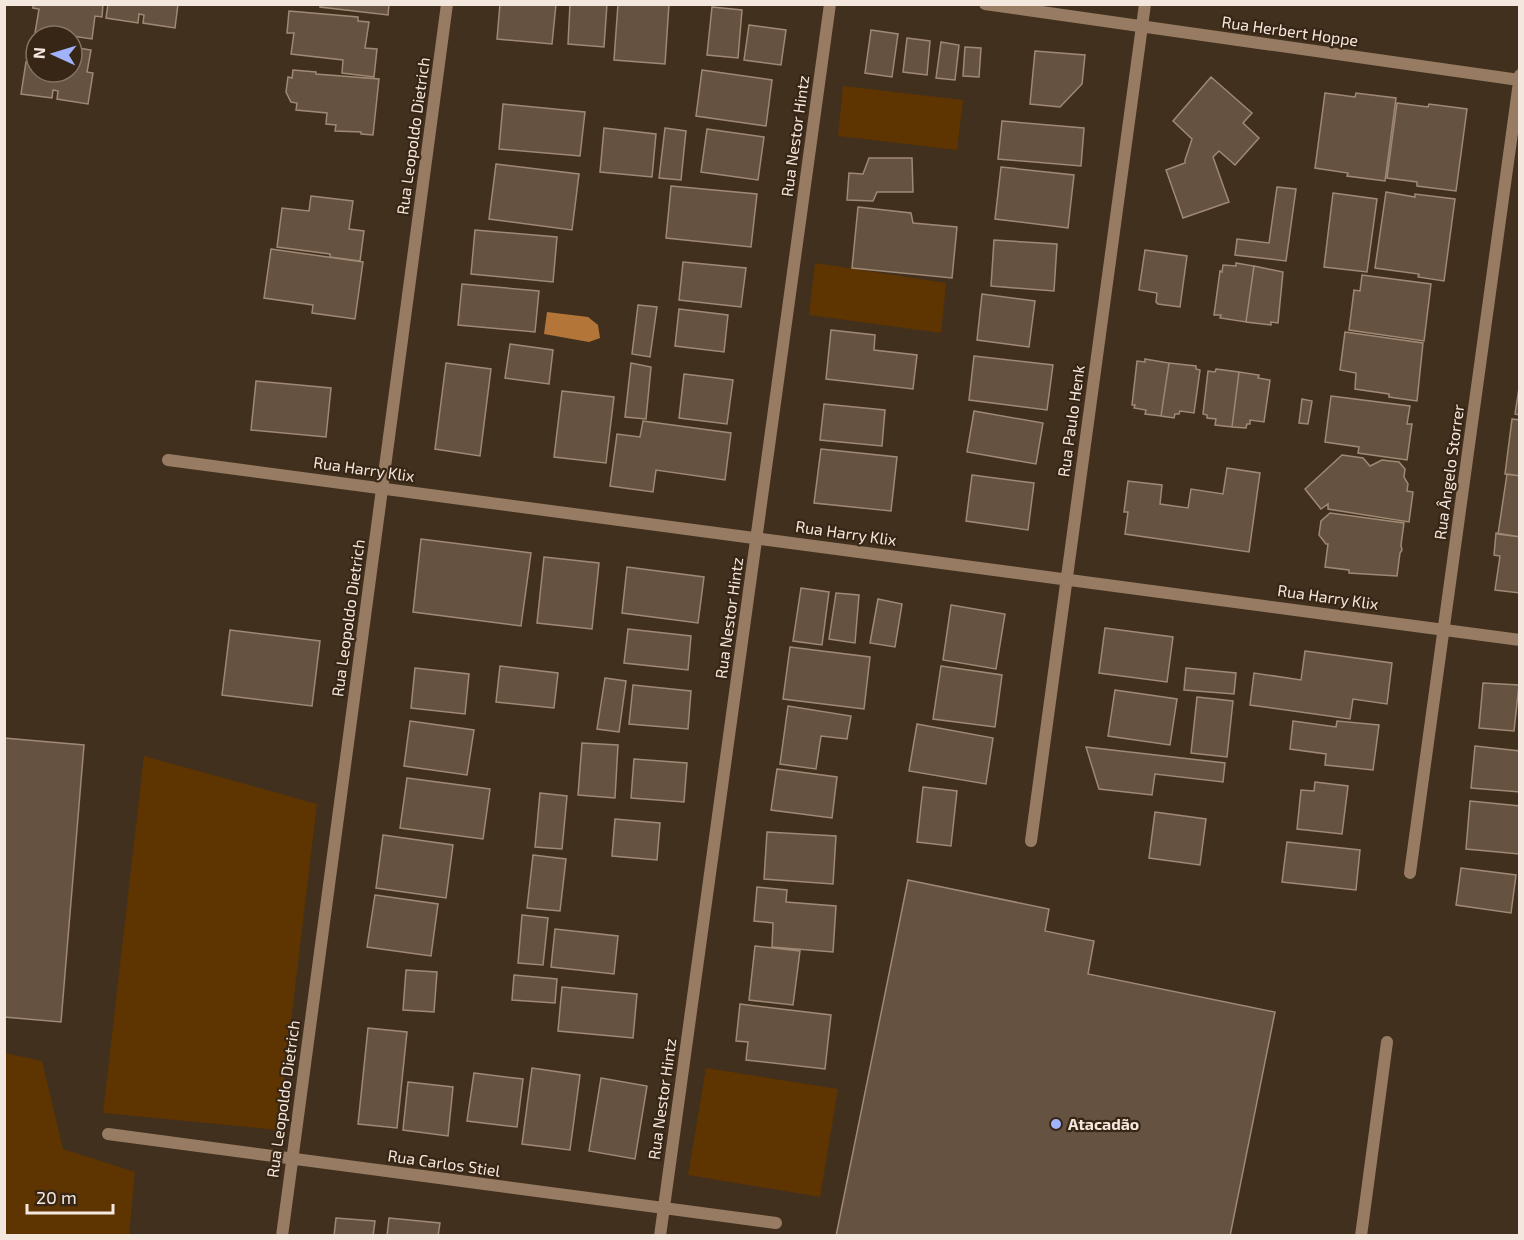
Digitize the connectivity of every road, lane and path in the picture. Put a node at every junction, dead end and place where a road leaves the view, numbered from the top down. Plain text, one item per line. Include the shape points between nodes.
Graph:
1 (447, 4) edge
2 (830, 4) edge
3 (985, 4) edge
4 (1145, 4) edge
5 (1142, 27) junction
6 (1520, 75) edge
7 (1519, 80) edge
8 (168, 460) dead end
9 (382, 488) junction
10 (756, 538) junction
11 (1066, 579) junction
12 (1444, 629) junction
13 (1520, 639) edge
14 (1031, 841) dead end
15 (1410, 873) dead end
16 (1387, 1042) dead end
17 (108, 1134) dead end
18 (292, 1159) junction
19 (664, 1209) junction
20 (776, 1223) dead end
21 (282, 1236) edge
22 (660, 1236) edge
23 (1361, 1236) edge

1 - 9 street, Rua Leopoldo Dietrich
2 - 10 street, Rua Nestor Hintz
3 - 5 street, Rua Herbert Hoppe
4 - 5 street, Rua Paulo Henk
5 - 7 street, Rua Herbert Hoppe
5 - 11 street, Rua Paulo Henk
6 - 7 street, Rua Ângelo Storrer
7 - 12 street, Rua Ângelo Storrer
8 - 9 street, Rua Harry Klix
9 - 10 street, Rua Harry Klix
9 - 18 street, Rua Leopoldo Dietrich
10 - 11 street, Rua Harry Klix
10 - 19 street, Rua Nestor Hintz
11 - 12 street, Rua Harry Klix
11 - 14 street, Rua Paulo Henk
12 - 13 street, Rua Harry Klix
12 - 15 street, Rua Ângelo Storrer
16 - 23 street
17 - 18 street, Rua Carlos Stiel
18 - 19 street, Rua Carlos Stiel
18 - 21 street, Rua Leopoldo Dietrich
19 - 20 street, Rua Carlos Stiel
19 - 22 street, Rua Nestor Hintz

